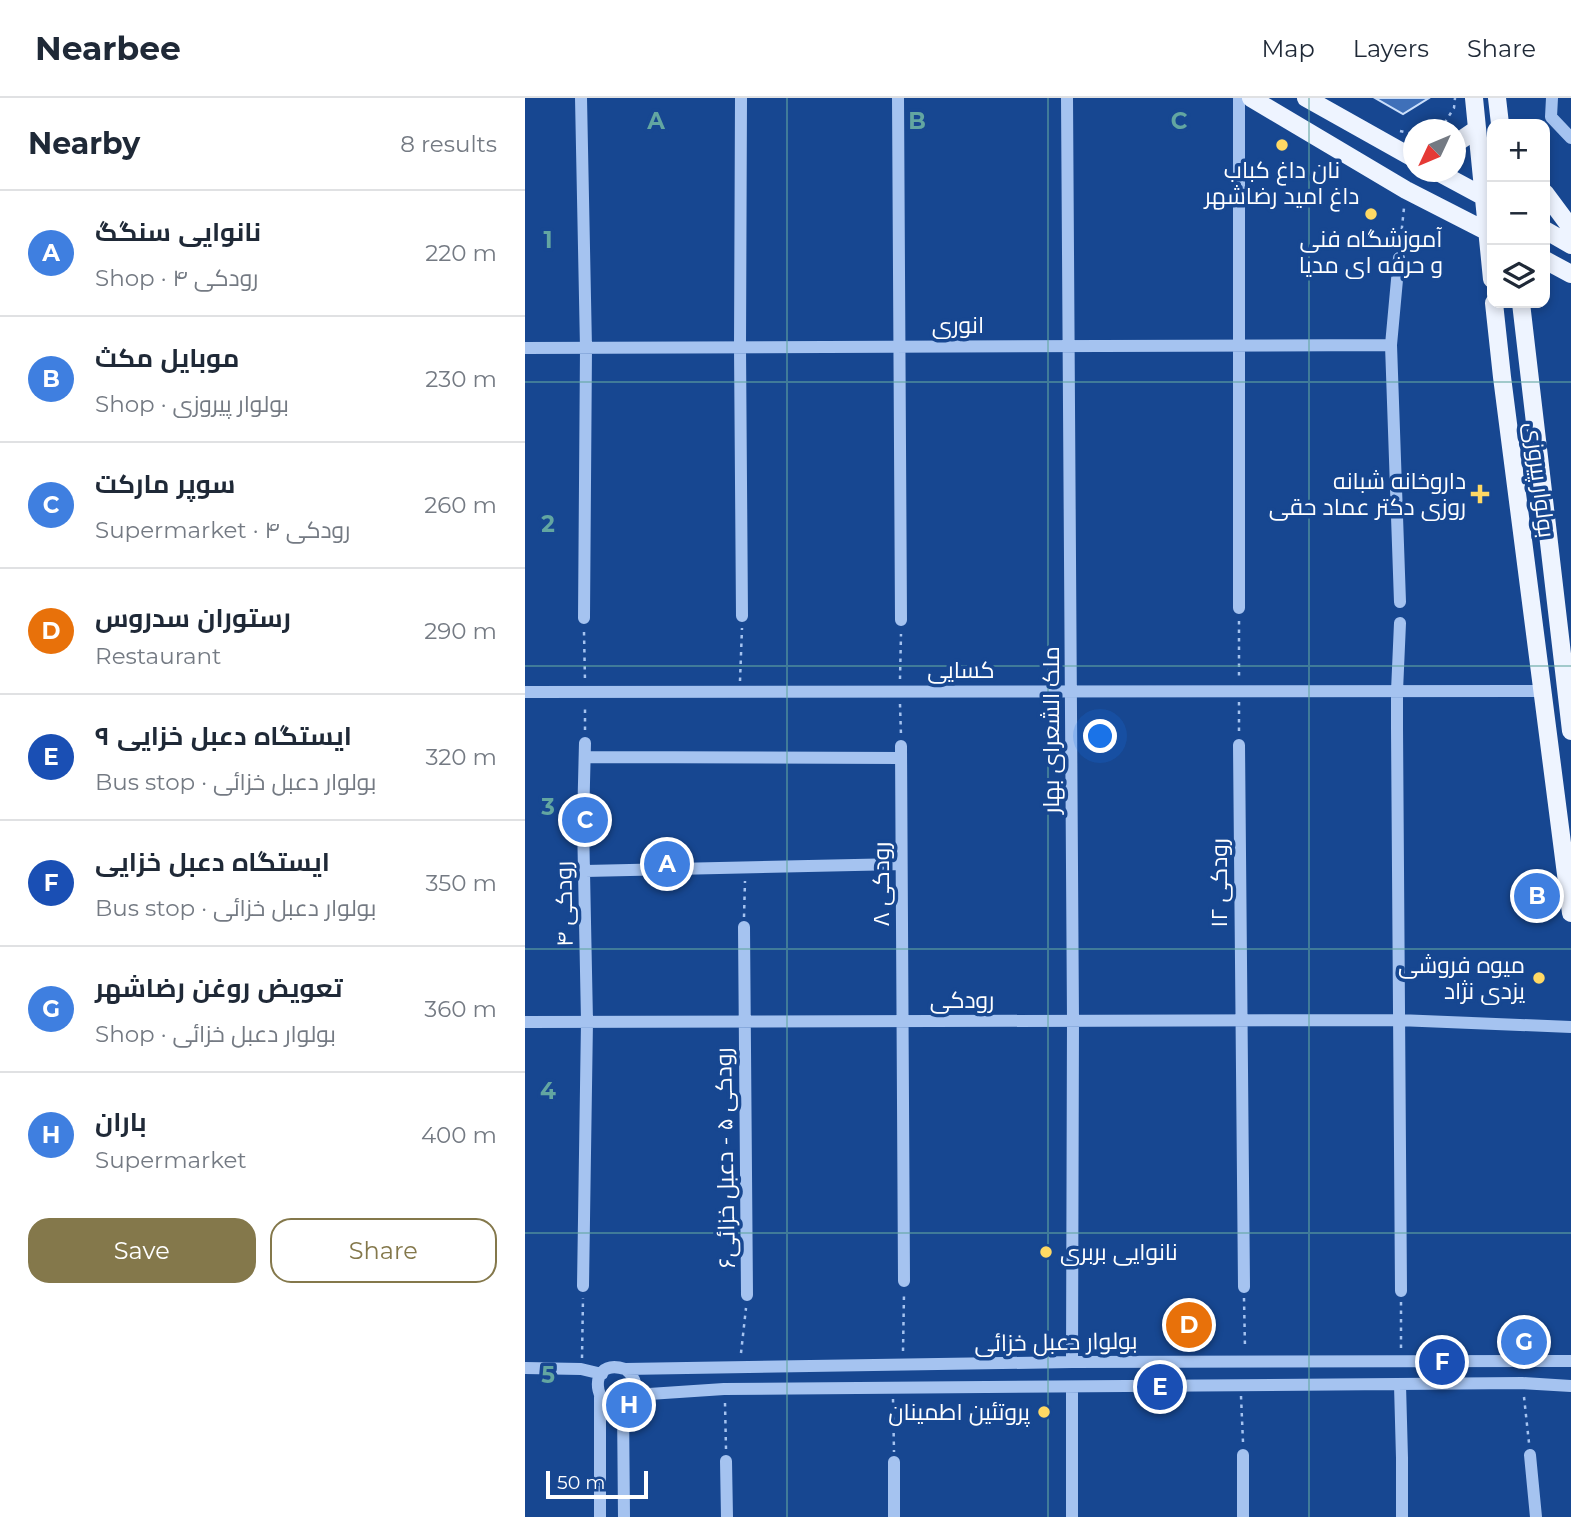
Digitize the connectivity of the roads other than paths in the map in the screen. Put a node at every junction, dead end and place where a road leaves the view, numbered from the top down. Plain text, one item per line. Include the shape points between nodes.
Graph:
1 (580, 98) edge
2 (741, 98) edge
3 (898, 98) edge
4 (1067, 98) edge
5 (1239, 98) edge
6 (1251, 98) edge
7 (1306, 98) edge
8 (1475, 98) edge
9 (1497, 98) edge
10 (1552, 98) edge
11 (1499, 119) edge
12 (1478, 129) junction
13 (1466, 137) edge
14 (1571, 138) edge
15 (1403, 151) edge
16 (1457, 182) edge
17 (1487, 192) edge
18 (1487, 198) edge
19 (1550, 200) edge
20 (1571, 228) edge
21 (1487, 231) edge
22 (1550, 233) edge
23 (1571, 245) edge
24 (1399, 258) road end
25 (1495, 308) edge
26 (1522, 308) edge
27 (1239, 345) junction
28 (1391, 345) junction
29 (1069, 346) junction
30 (740, 347) junction
31 (901, 347) junction
32 (525, 348) edge
33 (586, 348) junction
34 (1400, 602) dead end
35 (1239, 608) road end
36 (742, 616) road end
37 (584, 618) dead end
38 (901, 620) dead end
39 (1400, 623) dead end
40 (1072, 691) junction
41 (1397, 691) junction
42 (1543, 691) junction
43 (525, 692) edge
44 (1569, 693) edge
45 (1571, 731) edge
46 (585, 743) dead end
47 (1239, 745) road end
48 (585, 757) junction
49 (901, 863) junction
50 (585, 871) junction
51 (1571, 913) edge
52 (744, 927) road end
53 (1073, 1020) junction
54 (1241, 1020) junction
55 (1398, 1020) junction
56 (525, 1021) edge
57 (587, 1021) junction
58 (744, 1021) junction
59 (902, 1021) junction
60 (1571, 1027) edge
61 (904, 1282) road end
62 (583, 1286) road end
63 (1244, 1287) road end
64 (1401, 1291) road end
65 (747, 1295) road end
66 (1571, 1361) edge
67 (1072, 1362) junction
68 (1347, 1362) junction
69 (851, 1365) junction
70 (525, 1368) edge
71 (625, 1369) junction
72 (602, 1374) junction
73 (1346, 1385) junction
74 (1400, 1385) junction
75 (1571, 1385) edge
76 (851, 1388) junction
77 (1072, 1388) junction
78 (634, 1395) junction
79 (600, 1397) junction
80 (623, 1405) junction
81 (1243, 1455) road end
82 (1530, 1455) road end
83 (726, 1461) road end
84 (894, 1462) road end
85 (600, 1517) edge
86 (624, 1517) edge
87 (727, 1517) edge
88 (894, 1517) edge
89 (1072, 1517) edge
90 (1243, 1517) edge
91 (1402, 1517) edge
92 (1536, 1517) edge

1 - 33 street
2 - 30 street
3 - 31 street
4 - 29 street, ملک الشعرای بهار
5 - 27 street
6 - 21 main road via 1406,190
7 - 15 main road
8 - 12 main road
9 - 11 main road
10 - 14 street via 1551,117
12 - 13 main road
12 - 17 main road
16 - 18 main road
19 - 20 main road
22 - 23 main road
24 - 28 street
25 - 42 main road, بولوار پیروزی
26 - 44 main road, بولوار پیروزی
27 - 28 street, انوری
27 - 29 street, انوری
27 - 35 street
28 - 34 street
29 - 31 street, انوری
29 - 40 street, ملک الشعرای بهار
30 - 31 street, انوری
30 - 33 street, انوری
30 - 36 street
31 - 38 street
32 - 33 street, انوری
33 - 37 street
39 - 41 street
40 - 41 street, کسایی
40 - 43 street, کسایی
40 - 53 street, ملک الشعرای بهار
41 - 42 street, کسایی
41 - 55 street
42 - 51 main road, بولوار پیروزی
44 - 45 main road, بولوار پیروزی
46 - 48 street, رودکی ۴
47 - 54 street, رودکی ۱۲
48 - 49 street, رودکی ۸ via 901,752
48 - 50 street, رودکی ۴
49 - 50 street
49 - 59 street, رودکی ۸
50 - 57 street, رودکی ۴
52 - 58 street, رودکی ۵ - دعبل خزائی۶
53 - 54 street, رودکی
53 - 59 street, رودکی
53 - 67 street, ملک الشعرای بهار
54 - 55 street, رودکی
54 - 63 street, رودکی ۱۲
55 - 60 street, رودکی
55 - 64 street
56 - 57 street, رودکی
57 - 58 street, رودکی
57 - 62 street, رودکی ۴
58 - 59 street, رودکی
58 - 65 street, رودکی ۵ - دعبل خزائی۶
59 - 61 street, رودکی ۸
66 - 68 street, بولوار دعبل خزائی
67 - 68 street, بولوار دعبل خزائی
67 - 69 street, بولوار دعبل خزائی
68 - 73 street
69 - 71 street, بولوار دعبل خزائی
69 - 76 street
70 - 72 street via 581,1368
71 - 72 street via 610,1368
71 - 78 street via 635,1380
72 - 79 street via 597,1383
73 - 74 street, بولوار دعبل خزائی
73 - 77 street, بولوار دعبل خزائی
74 - 75 street, بولوار دعبل خزائی
74 - 91 street
76 - 77 street, بولوار دعبل خزائی
76 - 78 street, بولوار دعبل خزائی
77 - 89 street
78 - 80 street
79 - 80 street via 613,1406
79 - 85 street
80 - 86 street
81 - 90 street
82 - 92 street
83 - 87 street
84 - 88 street

